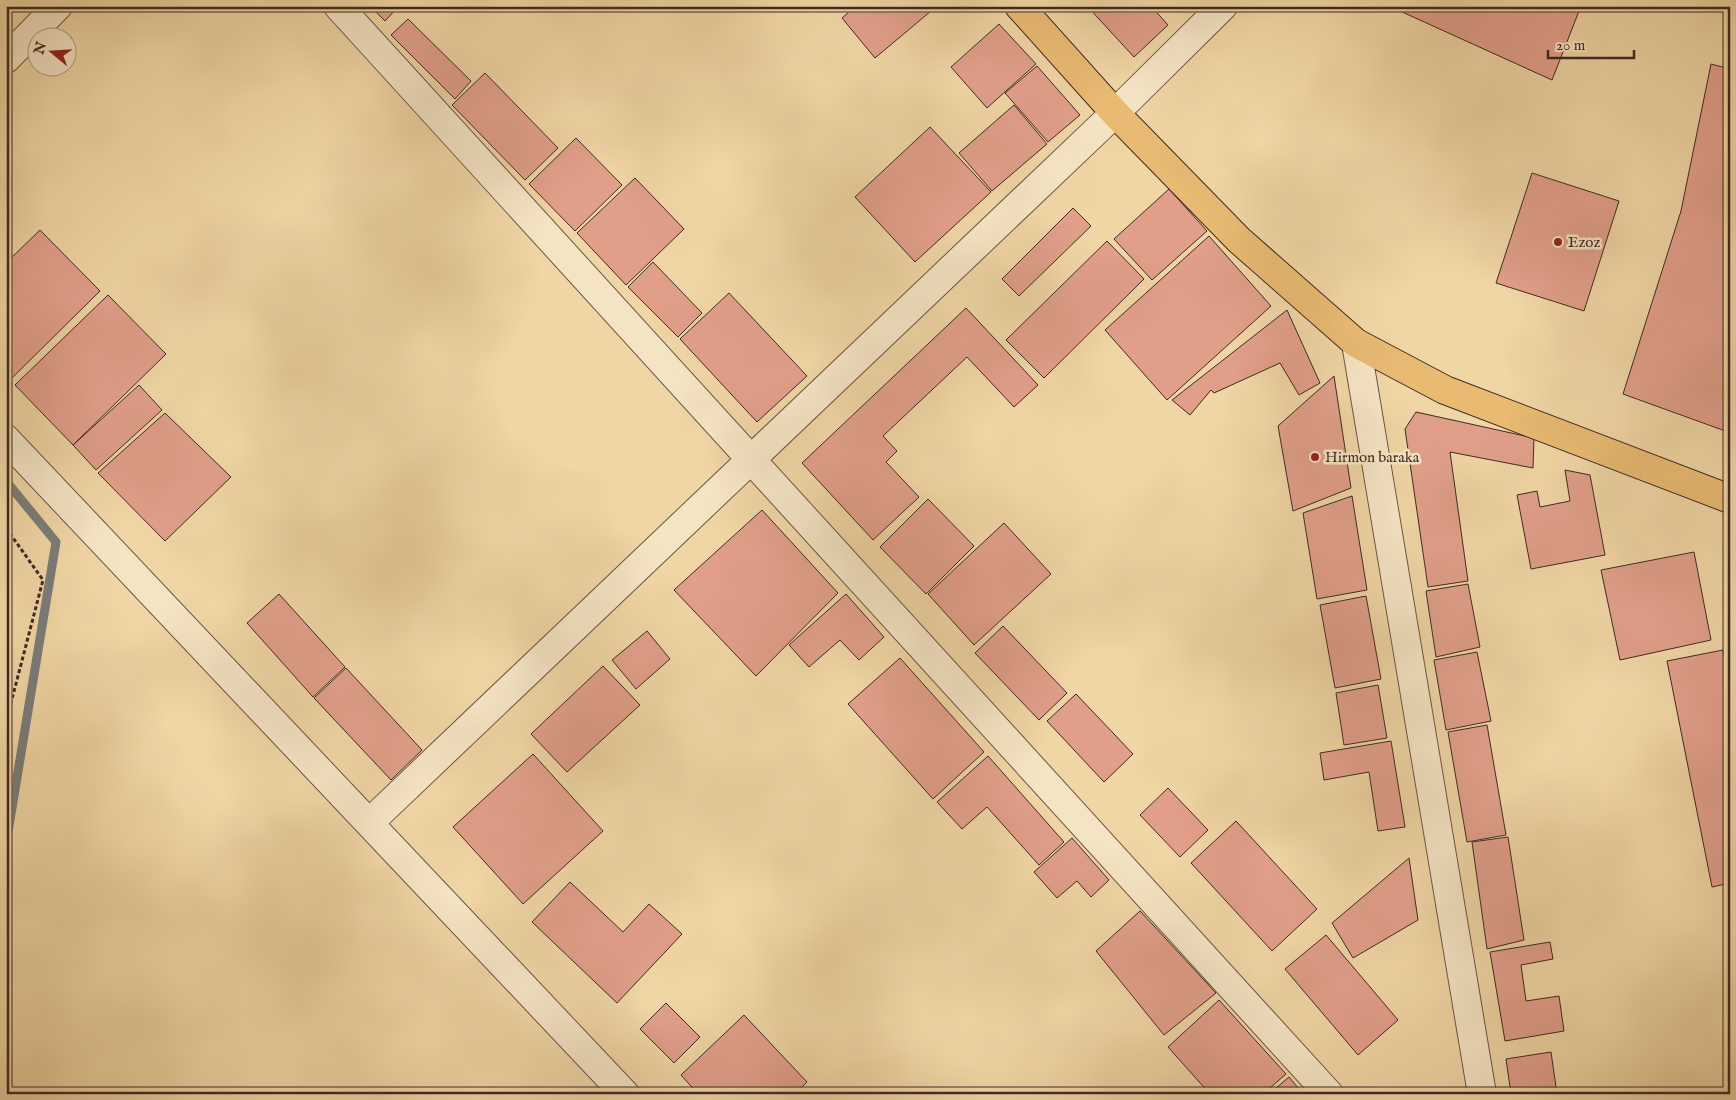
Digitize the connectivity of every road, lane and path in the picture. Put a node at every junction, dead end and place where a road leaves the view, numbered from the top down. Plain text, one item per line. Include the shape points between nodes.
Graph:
1 (58, 6) edge
2 (338, 6) edge
3 (1019, 6) edge
4 (1223, 6) edge
5 (6, 59) edge
6 (1115, 113) junction
7 (1356, 343) junction
8 (6, 439) edge
9 (750, 459) junction
10 (1730, 499) edge
11 (6, 528) edge
12 (6, 722) edge
13 (369, 823) junction
14 (625, 1094) edge
15 (1329, 1094) edge
16 (1482, 1094) edge

1 - 5 street
2 - 9 street
3 - 6 main road
4 - 6 street
6 - 7 main road via 1239,240
6 - 9 street
7 - 10 main road via 1444,390
7 - 16 street
8 - 13 street
9 - 13 street
9 - 15 street
11 - 12 path via 43,580
13 - 14 street

